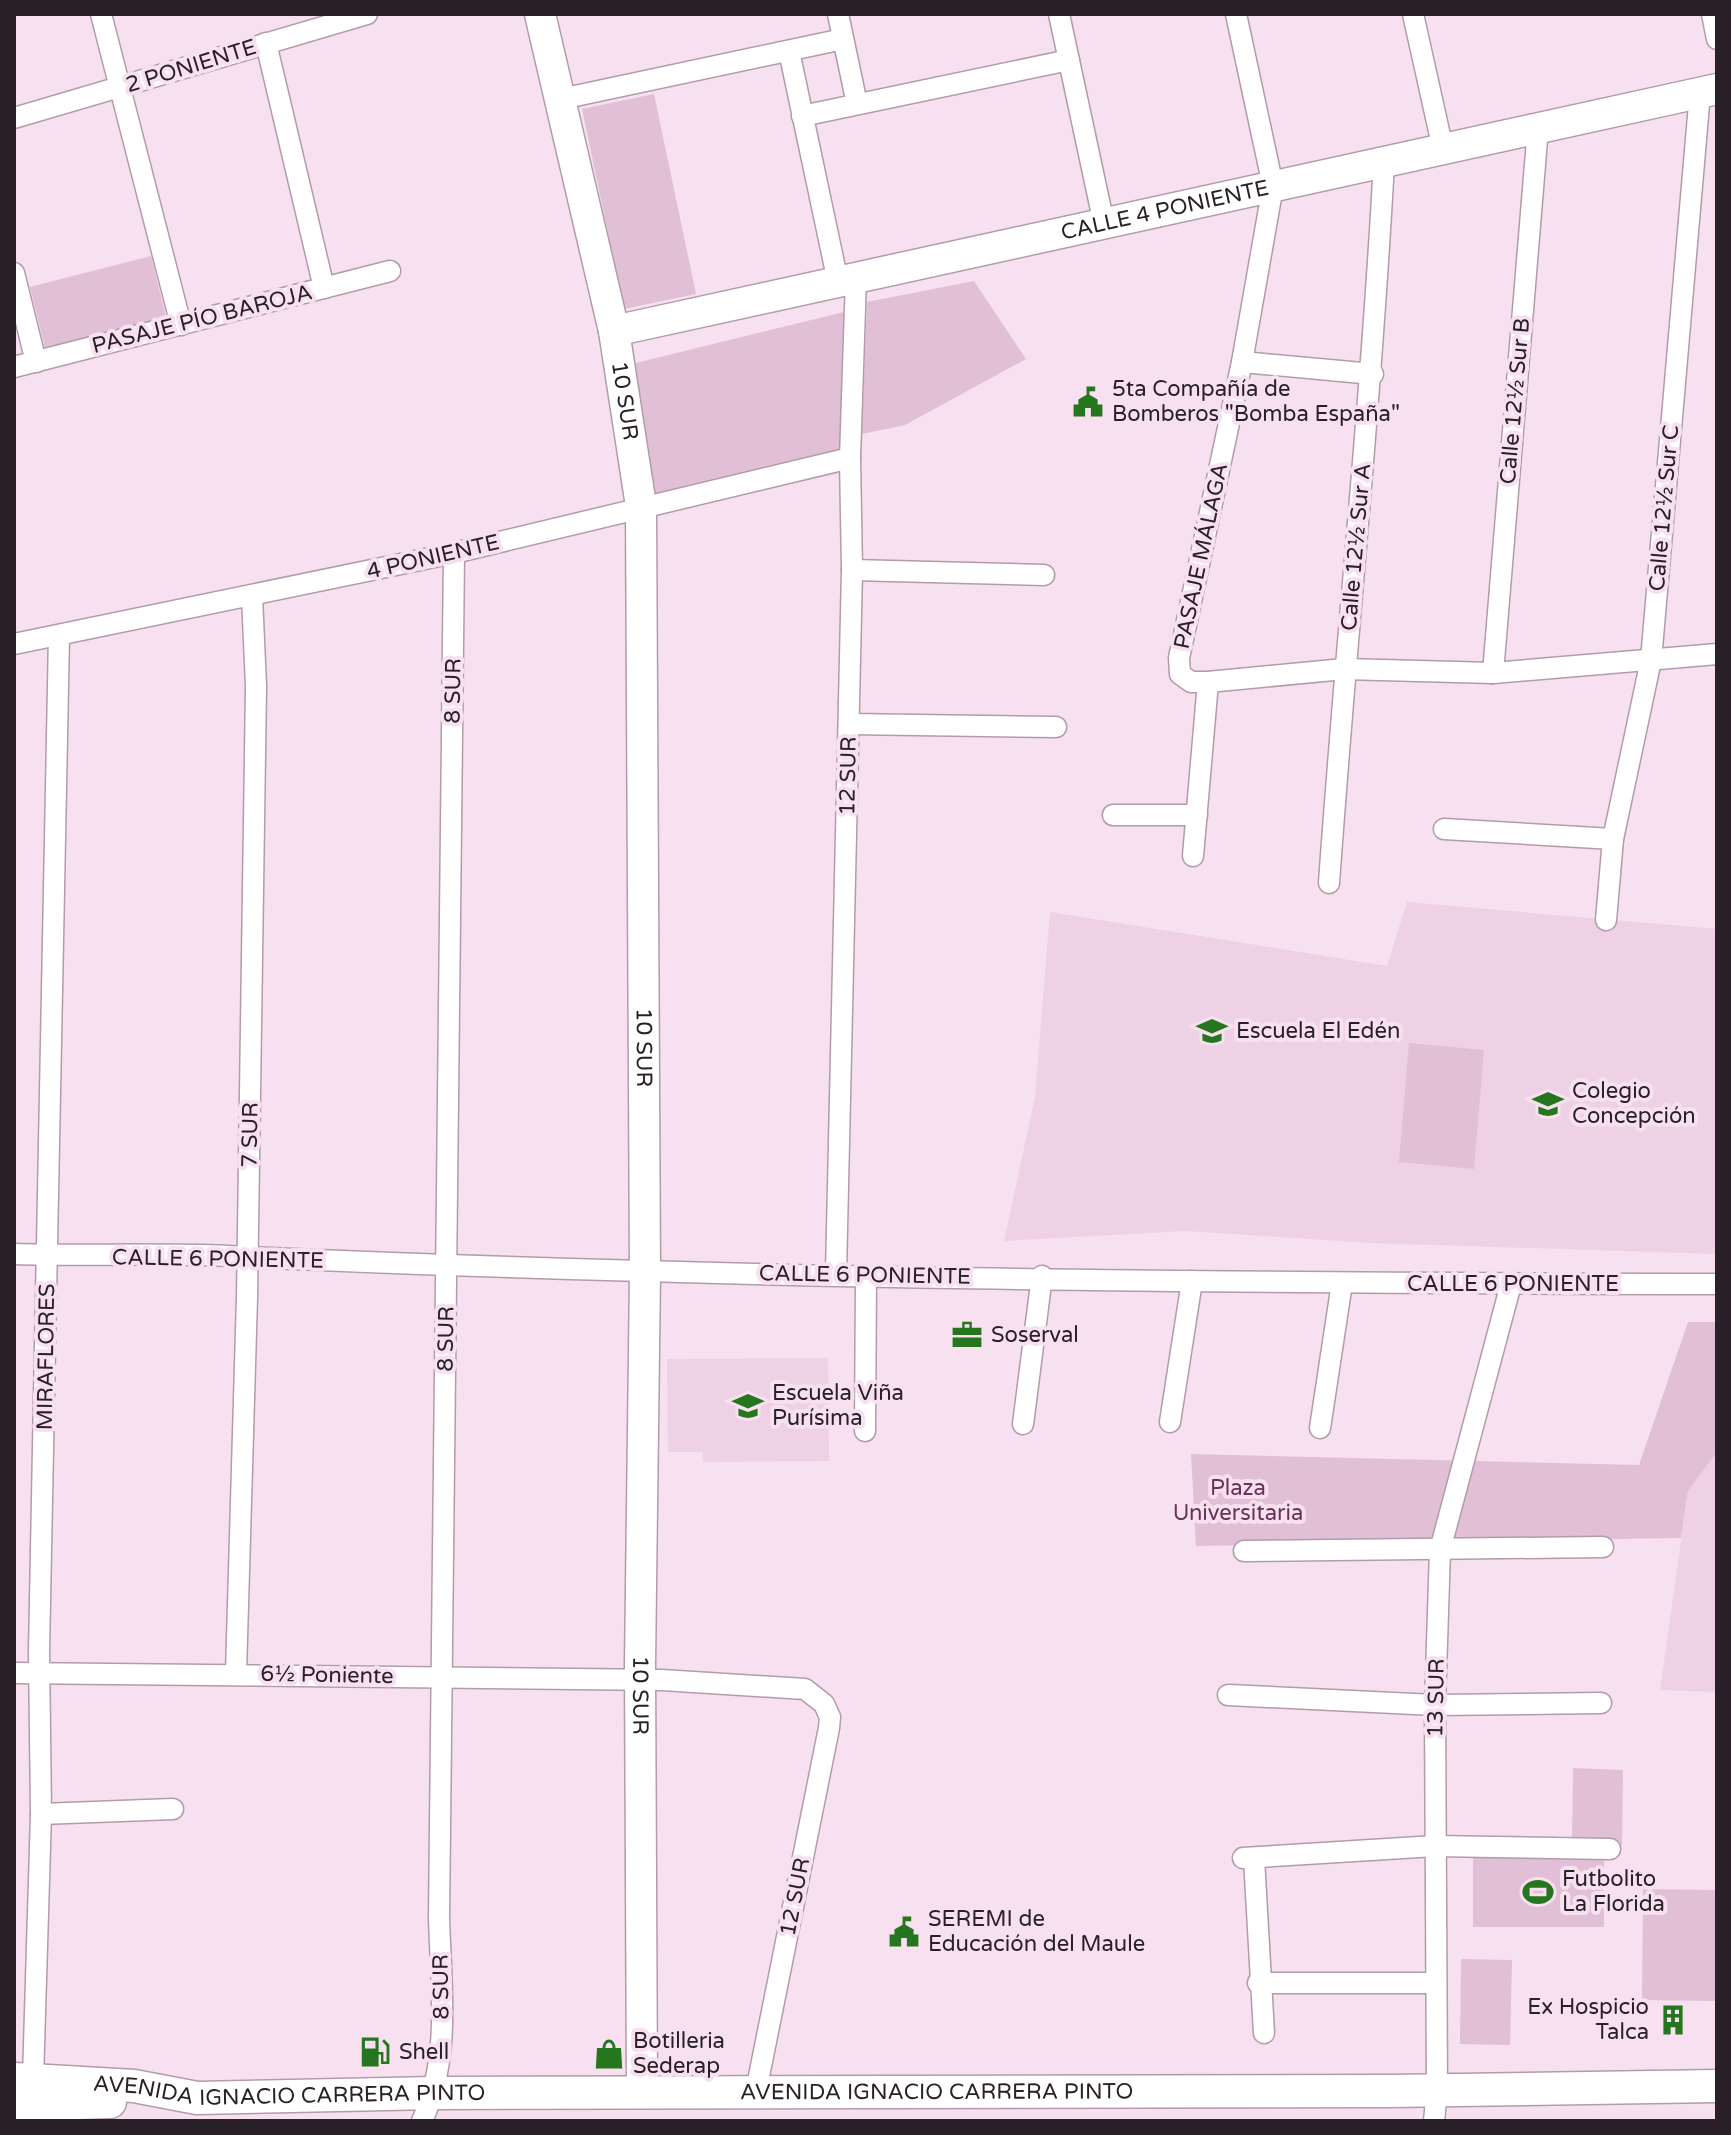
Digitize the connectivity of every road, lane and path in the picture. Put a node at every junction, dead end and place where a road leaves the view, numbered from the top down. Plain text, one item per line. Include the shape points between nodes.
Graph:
1 (101, 14) edge
2 (367, 14) edge
3 (540, 14) edge
4 (838, 14) edge
5 (1059, 14) edge
6 (1236, 14) edge
7 (1413, 14) edge
8 (1712, 14) edge
9 (843, 39) junction
10 (1717, 39) edge
11 (266, 43) junction
12 (789, 51) junction
13 (1069, 60) junction
14 (119, 88) junction
15 (1709, 91) edge
16 (561, 99) junction
17 (857, 104) junction
18 (802, 116) junction
19 (14, 118) edge
20 (1538, 128) junction
21 (1443, 149) junction
22 (1384, 162) junction
23 (1273, 186) junction
24 (1104, 224) junction
25 (390, 271) dead end
26 (14, 273) edge
27 (847, 280) junction
28 (324, 288) junction
29 (181, 325) junction
30 (614, 331) junction
31 (36, 362) junction
32 (1242, 362) junction
33 (14, 367) edge
34 (1373, 374) junction
35 (850, 458) junction
36 (641, 506) junction
37 (454, 553) junction
38 (852, 570) junction
39 (1044, 575) dead end
40 (252, 596) junction
41 (59, 635) junction
42 (14, 644) edge
43 (1717, 654) edge
44 (1651, 660) junction
45 (1344, 669) junction
46 (1493, 673) junction
47 (1208, 682) junction
48 (849, 724) junction
49 (1056, 727) dead end
50 (1113, 815) dead end
51 (1197, 815) junction
52 (1444, 829) dead end
53 (1613, 839) junction
54 (1193, 856) dead end
55 (1329, 883) dead end
56 (1606, 920) dead end
57 (14, 1254) edge
58 (48, 1257) junction
59 (247, 1257) junction
60 (446, 1267) junction
61 (645, 1273) junction
62 (836, 1274) junction
63 (866, 1276) junction
64 (1042, 1276) junction
65 (1192, 1281) junction
66 (1342, 1283) junction
67 (1511, 1284) junction
68 (1717, 1284) edge
69 (1170, 1422) dead end
70 (1023, 1424) dead end
71 (1320, 1428) dead end
72 (865, 1431) dead end
73 (1603, 1547) dead end
74 (1440, 1550) junction
75 (1244, 1551) dead end
76 (14, 1673) edge
77 (39, 1673) junction
78 (236, 1673) junction
79 (442, 1677) junction
80 (641, 1680) junction
81 (1228, 1695) dead end
82 (1601, 1703) dead end
83 (824, 1704) joint
84 (1435, 1705) junction
85 (173, 1809) dead end
86 (41, 1814) junction
87 (1435, 1846) junction
88 (1610, 1849) dead end
89 (1258, 1983) junction
90 (1434, 1983) junction
91 (1264, 2033) dead end
92 (23, 2079) edge
93 (1717, 2086) edge
94 (756, 2091) junction
95 (642, 2092) junction
96 (197, 2098) junction
97 (14, 2105) edge
98 (1436, 2106) edge
99 (428, 2107) edge

1 - 14 street
2 - 11 street, 2 PONIENTE
3 - 16 street, 10 SUR
4 - 9 street
5 - 13 street
6 - 23 street, PASAJE MÁLAGA
7 - 21 street
8 - 10 street
9 - 12 street
9 - 17 street
11 - 14 street, 2 PONIENTE
11 - 28 street
12 - 16 street
12 - 18 street, 12 SUR
13 - 17 street
13 - 24 street
14 - 19 street, 2 PONIENTE
14 - 29 street
15 - 20 street, CALLE 4 PONIENTE
15 - 44 street, Calle 12½ Sur C
16 - 30 street, 10 SUR
17 - 18 street
18 - 27 street, 12 SUR
20 - 21 street, CALLE 4 PONIENTE
20 - 46 street, Calle 12½ Sur B
21 - 22 street, CALLE 4 PONIENTE
22 - 23 street, CALLE 4 PONIENTE
22 - 34 street, Calle 12½ Sur A
23 - 24 street, CALLE 4 PONIENTE
23 - 32 street, PASAJE MÁLAGA
24 - 27 street, CALLE 4 PONIENTE
25 - 28 street, PASAJE PÍO BAROJA
26 - 31 street
27 - 30 street, CALLE 4 PONIENTE
27 - 35 street, 12 SUR
28 - 29 street, PASAJE PÍO BAROJA
29 - 31 street, PASAJE PÍO BAROJA
30 - 36 street, 10 SUR
31 - 33 street, PASAJE PÍO BAROJA
32 - 34 street
32 - 47 street, PASAJE MÁLAGA via 1179,658 1180,674 1191,682
34 - 45 street, Calle 12½ Sur A
35 - 36 street, 4 PONIENTE
35 - 38 street, 12 SUR
36 - 37 street, 4 PONIENTE
36 - 61 street, 10 SUR
37 - 40 street, 4 PONIENTE
37 - 60 street, 8 SUR
38 - 39 street
38 - 48 street, 12 SUR
40 - 41 street, 4 PONIENTE
40 - 59 street, 7 SUR via 256,686
41 - 42 street, 4 PONIENTE
41 - 58 street, MIRAFLORES
43 - 44 street
44 - 46 street
44 - 53 street, Calle 12½ Sur C
45 - 46 street
45 - 47 street
45 - 55 street, Calle 12½ Sur A
47 - 51 street
48 - 49 street
48 - 62 street, 12 SUR
50 - 51 street
51 - 54 street
52 - 53 street
53 - 56 street, Calle 12½ Sur C
57 - 58 street, CALLE 6 PONIENTE
58 - 59 street, CALLE 6 PONIENTE
58 - 77 street, MIRAFLORES
59 - 60 street, CALLE 6 PONIENTE
59 - 78 street, 7 SUR
60 - 61 street, CALLE 6 PONIENTE
60 - 79 street, 8 SUR
61 - 62 street, CALLE 6 PONIENTE
61 - 80 street, 10 SUR
62 - 63 street, CALLE 6 PONIENTE
63 - 64 street, CALLE 6 PONIENTE
63 - 72 street
64 - 65 street, CALLE 6 PONIENTE
64 - 70 street
65 - 66 street, CALLE 6 PONIENTE
65 - 69 street
66 - 67 street, CALLE 6 PONIENTE
66 - 71 street
67 - 68 street, CALLE 6 PONIENTE
67 - 74 street, 13 SUR
73 - 74 street
74 - 75 street
74 - 84 street, 13 SUR
76 - 77 street, 6½ Poniente
77 - 78 street, 6½ Poniente
77 - 86 street, MIRAFLORES
78 - 79 street, 6½ Poniente
79 - 80 street, 6½ Poniente
79 - 99 street, 8 SUR via 442,2052
80 - 83 street, 6½ Poniente via 805,1689
80 - 95 street, 10 SUR
81 - 84 street
82 - 84 street
83 - 94 street, 12 SUR via 829,1728
84 - 87 street, 13 SUR
85 - 86 street
86 - 92 street, MIRAFLORES
87 - 88 street
87 - 89 street via 1248,1858
87 - 90 street, 13 SUR
89 - 90 street
89 - 91 street
90 - 98 street, 13 SUR
92 - 96 main road, AVENIDA IGNACIO CARRERA PINTO via 134,2086
93 - 98 main road, AVENIDA IGNACIO CARRERA PINTO
94 - 95 main road, AVENIDA IGNACIO CARRERA PINTO
94 - 98 main road, AVENIDA IGNACIO CARRERA PINTO
95 - 99 main road, AVENIDA IGNACIO CARRERA PINTO
96 - 97 main road
96 - 99 main road, AVENIDA IGNACIO CARRERA PINTO

